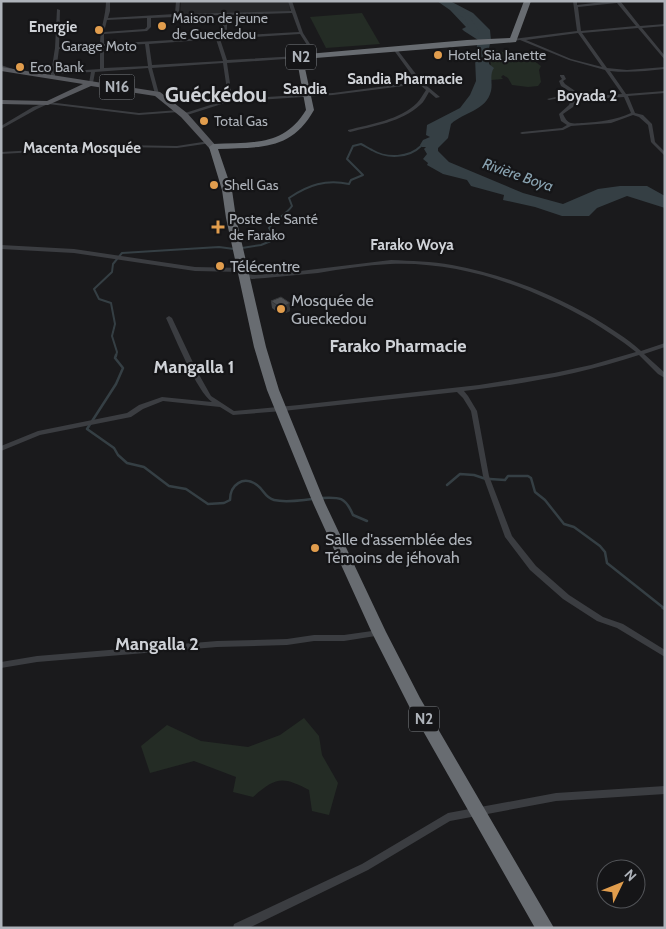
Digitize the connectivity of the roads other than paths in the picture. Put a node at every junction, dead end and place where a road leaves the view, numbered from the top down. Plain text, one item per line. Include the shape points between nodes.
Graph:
1 (108, 1) edge
2 (178, 1) edge
3 (290, 1) edge
4 (528, 1) edge
5 (618, 1) edge
6 (624, 1) edge
7 (576, 3) edge
8 (58, 10) dead end
9 (293, 12) junction
10 (225, 14) junction
11 (177, 15) junction
12 (149, 17) junction
13 (106, 19) junction
14 (665, 25) edge
15 (639, 27) junction
16 (579, 32) junction
17 (102, 33) junction
18 (301, 34) junction
19 (218, 38) junction
20 (225, 38) junction
21 (516, 39) junction
22 (146, 42) junction
23 (102, 45) junction
24 (57, 48) junction
25 (395, 49) junction
26 (315, 55) junction
27 (299, 57) junction
28 (665, 59) edge
29 (225, 62) junction
30 (1, 67) edge
31 (150, 67) junction
32 (665, 68) edge
33 (606, 69) junction
34 (93, 70) junction
35 (102, 70) junction
36 (53, 74) junction
37 (562, 76) dead end
38 (91, 82) junction
39 (420, 83) junction
40 (428, 90) junction
41 (665, 92) edge
42 (157, 94) junction
43 (624, 94) junction
44 (308, 95) junction
45 (438, 97) dead end
46 (549, 99) dead end
47 (574, 99) junction
48 (228, 101) junction
49 (1, 102) edge
50 (48, 104) junction
51 (181, 113) junction
52 (633, 114) junction
53 (570, 125) junction
54 (1, 128) edge
55 (350, 131) dead end
56 (522, 133) dead end
57 (211, 144) junction
58 (1, 153) edge
59 (665, 156) edge
60 (1, 247) edge
61 (243, 273) junction
62 (540, 294) junction
63 (532, 300) dead end
64 (169, 318) dead end
65 (665, 345) edge
66 (641, 354) junction
67 (665, 376) edge
68 (460, 391) junction
69 (220, 405) junction
70 (282, 409) junction
71 (1, 449) edge
72 (379, 633) junction
73 (665, 654) edge
74 (1, 665) edge
75 (665, 790) edge
76 (478, 812) junction
77 (238, 928) edge
78 (545, 928) edge

1 - 13 street
2 - 11 street
3 - 9 street
4 - 21 highway
5 - 6 street
5 - 7 street
5 - 15 street
7 - 16 street
8 - 24 street
9 - 10 street
9 - 18 street
10 - 11 street
10 - 20 street
11 - 12 street
12 - 13 street
12 - 17 street via 146,30
13 - 17 street
14 - 15 street
15 - 16 street
15 - 28 street
16 - 21 street
16 - 33 street
17 - 23 street
18 - 20 street
18 - 26 street
19 - 20 street
19 - 22 street
19 - 29 street
21 - 25 highway, N2
21 - 33 street
22 - 23 street
22 - 31 street
23 - 24 street
23 - 35 street
24 - 36 street
25 - 26 highway, N2
25 - 39 street
26 - 27 highway, N2
27 - 29 street
27 - 44 highway, N2
29 - 31 street
29 - 48 street
30 - 36 main road, N16
31 - 35 street
31 - 42 street
32 - 33 street
33 - 43 street
34 - 35 street
34 - 36 street
34 - 38 street
36 - 38 main road, N16
37 - 47 street via 563,85 576,94
38 - 42 main road, N16
38 - 50 main road
39 - 40 street
39 - 44 street
40 - 45 street
40 - 55 street via 419,104 390,120
41 - 43 street
42 - 51 main road, N16
43 - 47 street
43 - 52 street
44 - 48 street
44 - 57 highway, N2 via 310,110 307,118 286,137 268,143
46 - 47 street
47 - 53 street via 561,114
48 - 51 street
49 - 50 main road
50 - 51 street via 139,114
50 - 54 street
51 - 57 main road, N16
52 - 53 street via 606,123
52 - 59 street via 641,116 650,125 653,142
53 - 56 street via 563,129
57 - 58 street
57 - 61 highway, N2 via 227,190
60 - 61 street via 74,251
61 - 62 street via 300,274 392,262 424,263 479,273
61 - 70 highway, N2 via 260,347
62 - 63 street
62 - 66 street via 608,329
64 - 69 street via 199,380 209,396
65 - 66 street
66 - 67 street
66 - 68 street via 568,372
68 - 70 street
68 - 73 street via 474,410 486,476 509,537 533,568 566,597
69 - 70 street via 233,413
69 - 71 street via 161,399 129,415 38,433
70 - 72 highway, N2 via 316,496
72 - 74 street via 43,658
72 - 76 highway, N2
75 - 76 street via 556,797
76 - 77 street via 448,817 365,867
76 - 78 highway, N2

